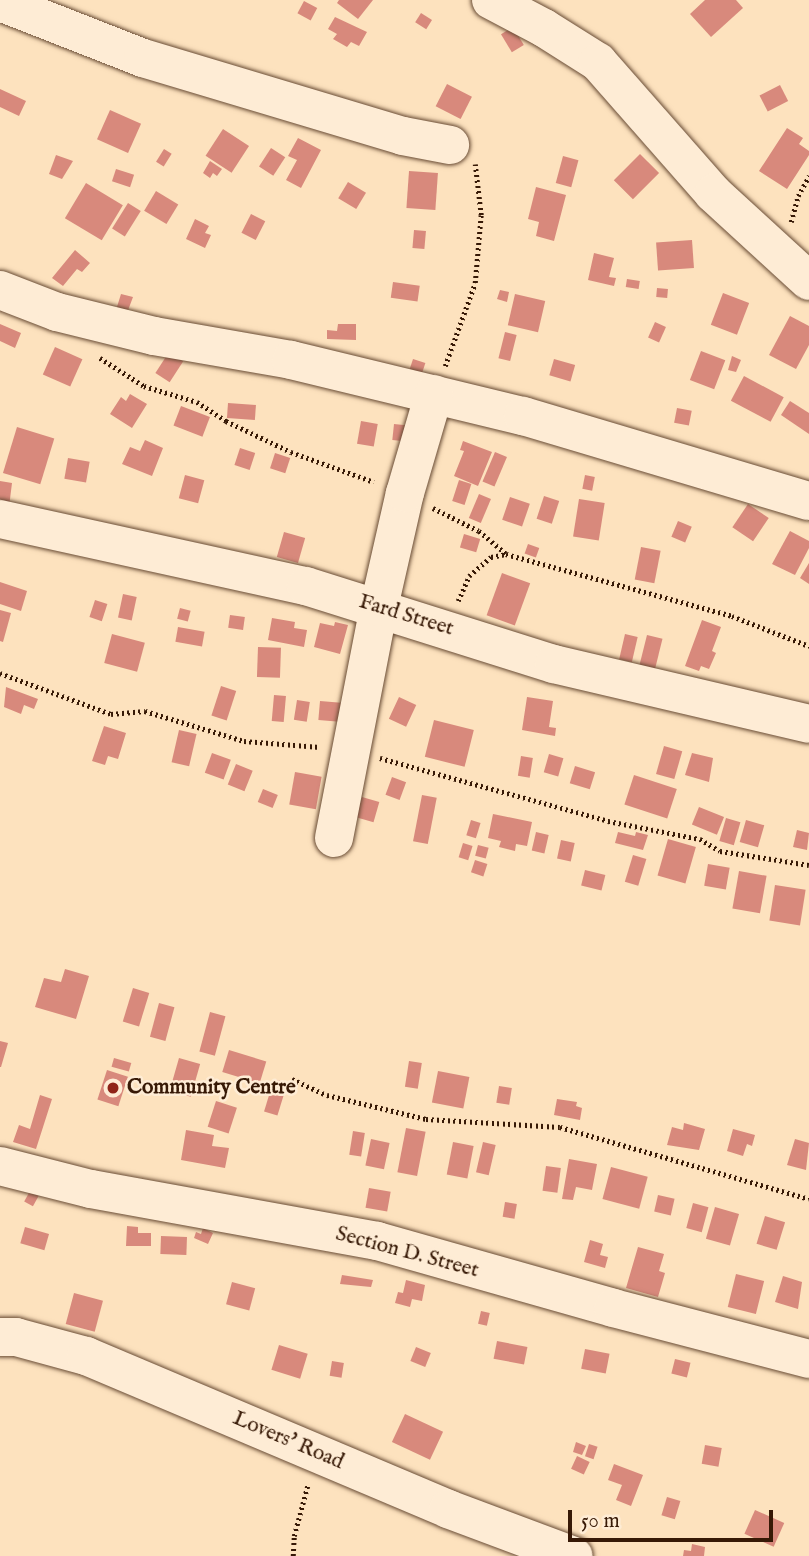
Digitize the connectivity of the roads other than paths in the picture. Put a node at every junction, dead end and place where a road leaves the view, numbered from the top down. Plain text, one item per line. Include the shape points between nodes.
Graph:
1 (491, 0) edge
2 (0, 2) edge
3 (450, 145) road end
4 (796, 269) edge
5 (0, 290) edge
6 (434, 394) junction
7 (809, 502) edge
8 (0, 519) edge
9 (379, 607) junction
10 (809, 724) edge
11 (334, 838) dead end
12 (0, 1166) edge
13 (0, 1338) edge
14 (809, 1359) edge
15 (574, 1556) edge

1 - 4 street via 598,62 713,192
2 - 3 street via 144,58 403,136
5 - 6 street via 57,312 154,336 291,360
6 - 7 street
6 - 9 street
8 - 9 street, Fard Street via 229,567
9 - 10 street, Fard Street via 554,664
9 - 11 street
12 - 14 street, Section D. Street via 92,1189 377,1241
13 - 15 street, Lovers' Road via 16,1337 86,1356 448,1509

